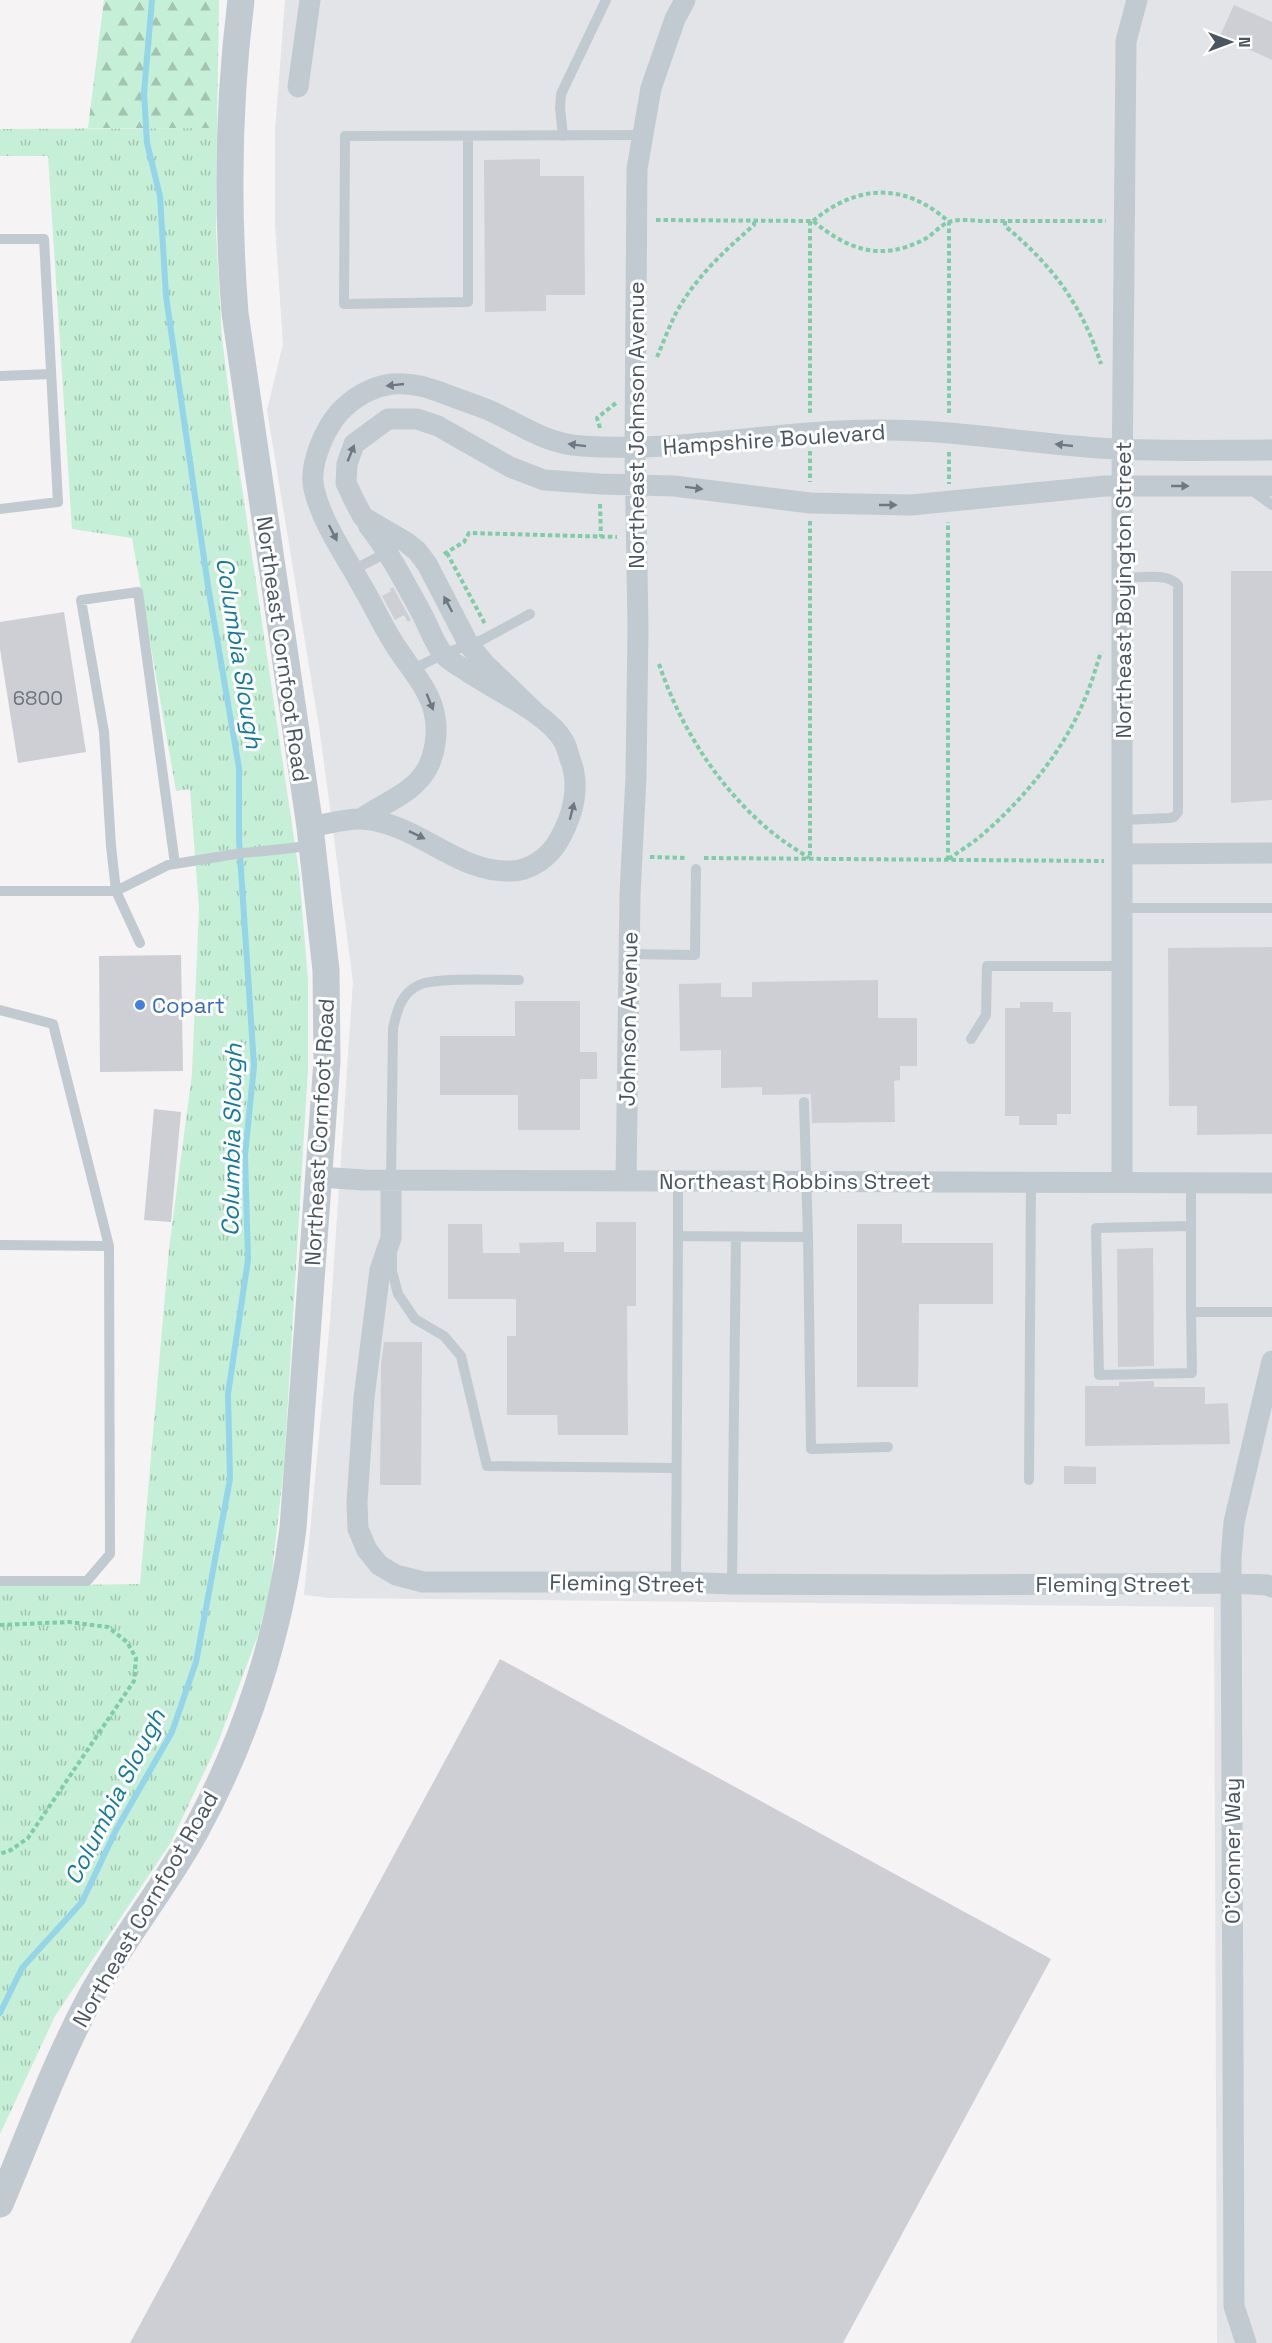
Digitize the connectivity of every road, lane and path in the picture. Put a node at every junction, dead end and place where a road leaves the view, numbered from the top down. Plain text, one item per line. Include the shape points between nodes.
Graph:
1 (241, 0) edge
2 (310, 0) edge
3 (606, 0) edge
4 (685, 0) edge
5 (1137, 0) edge
6 (298, 87) dead end
7 (643, 135) junction
8 (468, 136) junction
9 (563, 136) junction
10 (652, 220) dead end
11 (754, 221) junction
12 (811, 221) junction
13 (1005, 221) junction
14 (1107, 221) dead end
15 (949, 222) junction
16 (0, 239) edge
17 (1102, 367) dead end
18 (636, 369) junction
19 (51, 374) junction
20 (0, 376) edge
21 (810, 417) dead end
22 (949, 417) dead end
23 (810, 447) dead end
24 (949, 447) dead end
25 (635, 449) junction
26 (1122, 450) junction
27 (1272, 450) edge
28 (636, 484) junction
29 (1122, 486) junction
30 (1246, 486) junction
31 (1272, 486) edge
32 (810, 488) dead end
33 (949, 488) dead end
34 (1272, 505) edge
35 (0, 509) edge
36 (810, 516) dead end
37 (948, 517) dead end
38 (621, 537) dead end
39 (398, 547) junction
40 (447, 553) junction
41 (428, 564) junction
42 (353, 570) junction
43 (1122, 578) junction
44 (530, 614) dead end
45 (491, 635) junction
46 (1122, 641) junction
47 (469, 645) junction
48 (443, 654) junction
49 (658, 661) dead end
50 (414, 669) junction
51 (537, 714) junction
52 (361, 819) junction
53 (1123, 820) junction
54 (311, 836) junction
55 (1272, 853) edge
56 (639, 857) junction
57 (1123, 857) junction
58 (810, 859) junction
59 (948, 860) junction
60 (175, 864) junction
61 (696, 869) dead end
62 (0, 891) edge
63 (116, 891) junction
64 (1123, 908) junction
65 (1272, 908) edge
66 (140, 943) dead end
67 (629, 954) junction
68 (1123, 966) junction
69 (519, 980) dead end
70 (0, 1010) edge
71 (971, 1039) dead end
72 (804, 1102) dead end
73 (319, 1177) junction
74 (391, 1180) junction
75 (626, 1181) junction
76 (678, 1181) junction
77 (808, 1181) junction
78 (1031, 1182) junction
79 (1122, 1182) junction
80 (1191, 1182) junction
81 (1272, 1183) edge
82 (1190, 1226) junction
83 (678, 1236) junction
84 (736, 1237) junction
85 (808, 1237) junction
86 (391, 1238) junction
87 (0, 1245) edge
88 (109, 1246) junction
89 (1191, 1312) junction
90 (1272, 1312) edge
91 (1272, 1361) edge
92 (888, 1447) dead end
93 (676, 1468) junction
94 (1029, 1480) dead end
95 (0, 1581) edge
96 (676, 1582) junction
97 (1232, 1582) junction
98 (732, 1584) junction
99 (1272, 1587) edge
100 (0, 1625) edge
101 (0, 1854) edge
102 (0, 2204) edge
103 (1246, 2343) edge

1 - 54 street, Northeast Cornfoot Road via 230,156 235,313
2 - 6 street
3 - 9 lane via 561,94
4 - 7 street, Northeast Johnson Avenue via 651,88
5 - 26 street, Northeast Boyington Street via 1126,41
7 - 9 lane
7 - 18 street, Northeast Johnson Avenue via 637,169
8 - 8 lane via 345,136 344,304 468,302
8 - 9 lane
10 - 11 path
11 - 12 path
11 - 18 path via 709,266 688,294 654,365
12 - 15 path via 840,201 890,193 927,205
12 - 15 path via 850,246 888,251 925,240
12 - 21 path
13 - 14 path
13 - 15 path
13 - 17 path via 1005,226 1030,247 1065,287 1088,328
15 - 22 path
16 - 19 lane via 44,239
18 - 25 street, Northeast Johnson Avenue
19 - 20 lane
19 - 35 lane via 58,502
23 - 32 path
24 - 33 path
26 -> 25 street, Hampshire Boulevard via 949,432 878,430 810,432
25 - 28 street, Northeast Johnson Avenue
25 -> 42 street, Hampshire Boulevard via 576,446 540,437 495,413 421,384 391,384 367,391 345,406 329,428 316,455 313,486
26 - 27 street, Hampshire Boulevard
26 - 29 street, Northeast Boyington Street
28 -> 29 street, Hampshire Boulevard via 810,503 878,505
39 -> 28 street, Hampshire Boulevard via 363,517 346,483 354,444 388,419 417,419 438,426 510,467 544,480
28 - 56 street, Northeast Johnson Avenue
29 -> 30 street, Hampshire Boulevard
29 - 43 street, Northeast Boyington Street
30 - 31 street, Hampshire Boulevard
30 - 34 lane
36 - 58 path
37 - 59 path
38 - 40 path via 469,533 464,542
39 - 41 street
39 - 42 lane
39 - 48 street
40 - 41 path
40 - 45 path
47 -> 41 street
42 - 50 street, Hampshire Boulevard via 397,649
43 - 46 street, Northeast Boyington Street
43 - 53 lane via 1165,578 1178,585 1178,812 1169,819
44 - 45 lane
45 - 47 lane
46 - 53 street, Northeast Boyington Street
46 - 59 path via 1103,645 1074,722 1031,785 980,837
47 - 48 lane
47 - 51 street
48 - 50 lane
48 - 51 street
49 - 58 path via 688,731 724,784 756,818
50 -> 52 street, Hampshire Boulevard via 435,716 436,742 428,767 411,789
52 -> 51 street via 404,829 488,870 514,871 534,864 552,852 570,822 575,800 575,771 563,740
52 - 54 street
53 - 57 street, Northeast Boyington Street
54 - 60 lane via 281,849
54 - 73 street, Northeast Cornfoot Road via 327,1016
55 - 57 street
56 - 58 path
56 - 67 street, Johnson Avenue
57 - 59 path
57 - 64 street, Northeast Boyington Street
58 - 59 path
60 - 63 lane
60 - 63 lane via 138,592 81,600 104,732
61 - 67 lane via 695,955
62 - 63 lane
63 - 66 lane
64 - 65 lane
64 - 68 street, Northeast Boyington Street
67 - 75 street, Johnson Avenue
68 - 71 lane via 987,966 986,1016
68 - 79 street, Northeast Boyington Street
69 - 74 lane via 436,981 419,985 398,1006 393,1028
70 - 88 lane via 53,1024
72 - 77 lane
73 - 74 street, Northeast Robbins Street
73 - 102 street, Northeast Cornfoot Road via 293,1527 280,1601 261,1673 242,1731 213,1797 173,1869 89,2000
74 - 75 street, Northeast Robbins Street
74 - 86 street, Fleming Street
75 - 76 street, Northeast Robbins Street
76 - 77 street, Northeast Robbins Street
76 - 83 lane
77 - 78 street, Northeast Robbins Street
77 - 85 lane
78 - 79 street, Northeast Robbins Street
78 - 94 lane
79 - 80 street, Northeast Robbins Street
80 - 81 street, Northeast Robbins Street
80 - 82 lane
82 - 89 lane
82 - 89 lane via 1096,1228 1099,1375 1192,1372
83 - 84 lane
83 - 93 lane
84 - 85 lane
84 - 98 lane
85 - 92 lane via 811,1449
86 - 93 lane via 398,1294 415,1319 444,1336 461,1356 487,1466
86 - 96 street, Fleming Street via 380,1270 364,1398 357,1502 358,1529 379,1566 423,1582
87 - 88 lane
88 - 95 lane via 110,1554 87,1581
89 - 90 lane
91 - 97 street, O'Conner Way via 1234,1522
93 - 96 lane
96 - 98 street, Fleming Street
97 - 98 street, Fleming Street
97 - 99 street, Fleming Street
97 - 103 street, O'Conner Way via 1234,2306
100 - 101 path via 69,1622 108,1627 127,1642 136,1658 134,1681 28,1838

